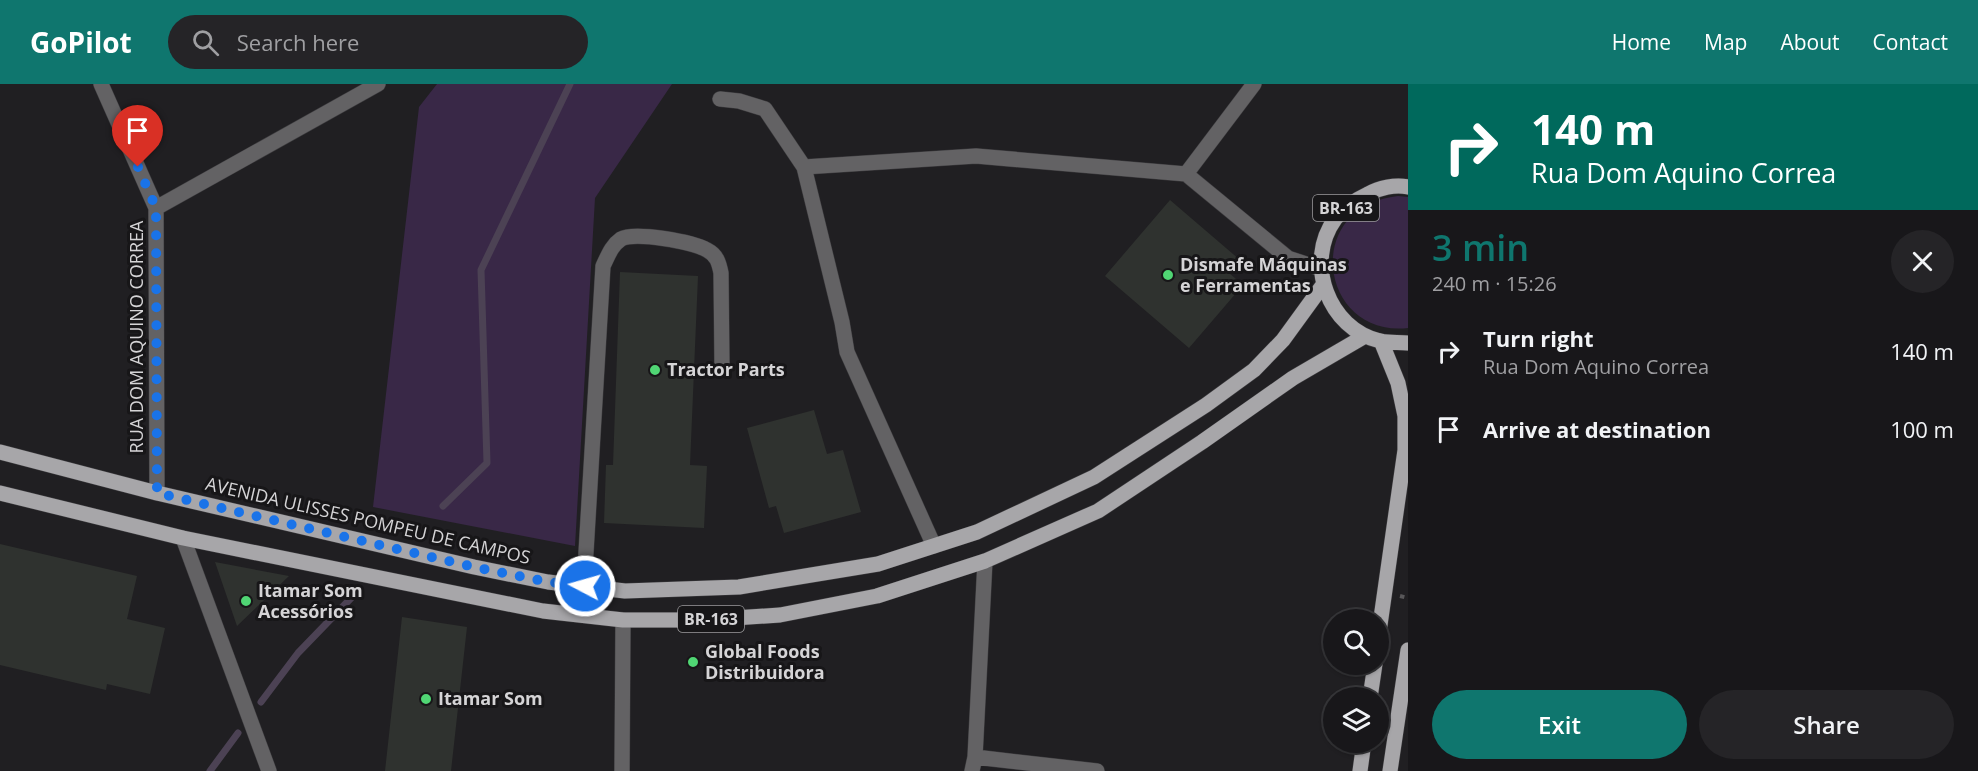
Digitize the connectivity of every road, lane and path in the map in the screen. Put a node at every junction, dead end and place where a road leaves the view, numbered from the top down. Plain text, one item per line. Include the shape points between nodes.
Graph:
1 (101, 84) edge
2 (378, 84) edge
3 (1254, 84) edge
4 (720, 99) dead end
5 (804, 167) junction
6 (1186, 174) junction
7 (1408, 187) edge
8 (156, 208) junction
9 (1322, 277) junction
10 (1365, 336) junction
11 (1381, 341) junction
12 (1408, 343) edge
13 (722, 366) dead end
14 (0, 452) edge
15 (0, 493) edge
16 (157, 493) junction
17 (183, 538) junction
18 (933, 546) junction
19 (985, 561) junction
20 (585, 586) junction
21 (1382, 609) edge
22 (623, 620) junction
23 (1408, 650) edge
24 (1362, 753) edge
25 (974, 764) edge
26 (269, 771) edge
27 (622, 771) edge
28 (1097, 771) edge
29 (1360, 771) edge
30 (1390, 771) edge

1 - 8 street, RUA DOM AQUINO CORREA
2 - 8 street
3 - 6 street
4 - 5 street via 765,109
5 - 6 street via 976,156
5 - 18 street via 848,352
6 - 9 street via 1288,258
7 - 9 main road, BR-163 via 1377,189 1353,201 1335,220 1324,243
8 - 16 street, RUA DOM AQUINO CORREA
9 - 10 main road via 1329,300 1339,314
9 - 18 main road, AVENIDA ULISSES POMPEU DE CAMPOS / BR-163 via 1283,340 1254,370 1206,405 1094,477 977,532
10 - 11 main road
10 - 19 main road, BR-163 via 1293,378 1098,511
11 - 12 main road
11 - 21 main road via 1398,382 1405,416 1405,450
13 - 20 street via 718,260 708,250 692,244 635,236 622,238 603,266
14 - 16 main road, AVENIDA ULISSES POMPEU DE CAMPOS / BR-163
15 - 17 main road, BR-163
16 - 20 main road, AVENIDA ULISSES POMPEU DE CAMPOS / BR-163 via 474,567
17 - 22 main road, BR-163 via 543,611
17 - 26 street
18 - 20 main road, AVENIDA ULISSES POMPEU DE CAMPOS / BR-163 via 878,564 738,586 625,591
19 - 22 main road, BR-163 via 877,596 780,615
19 - 25 street
22 - 27 street
23 - 30 main road
24 - 29 main road
25 - 28 street

